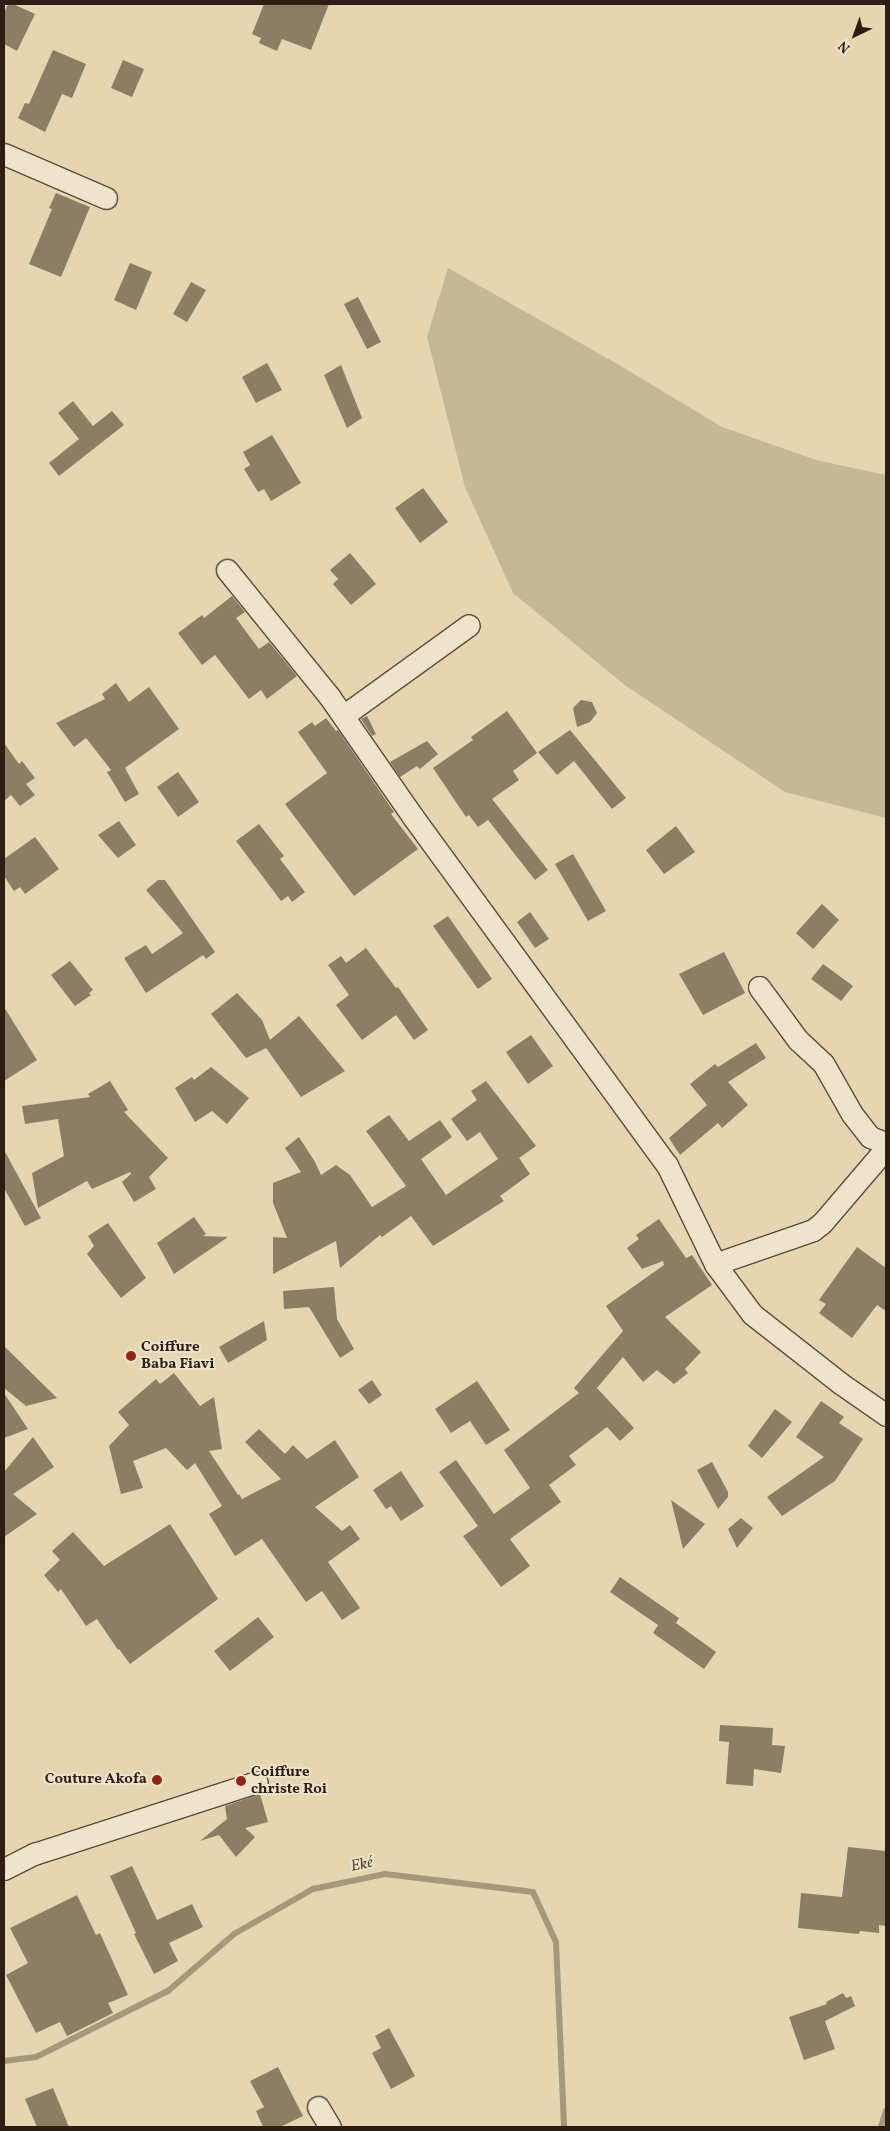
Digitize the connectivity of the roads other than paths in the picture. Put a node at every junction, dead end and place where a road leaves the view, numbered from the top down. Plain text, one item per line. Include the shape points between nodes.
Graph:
1 (4, 154) edge
2 (106, 198) dead end
3 (227, 570) dead end
4 (469, 625) dead end
5 (343, 716) junction
6 (759, 987) dead end
7 (886, 1143) edge
8 (886, 1148) edge
9 (715, 1264) junction
10 (886, 1415) edge
11 (257, 1782) dead end
12 (4, 1869) edge
13 (318, 2107) dead end
14 (330, 2127) edge

1 - 2 street
3 - 5 street
4 - 5 street
5 - 9 street via 667,1165
6 - 7 street via 798,1040 822,1063 852,1114 870,1137
8 - 9 street via 814,1230
9 - 10 street via 752,1314
11 - 12 street via 34,1854
13 - 14 street

